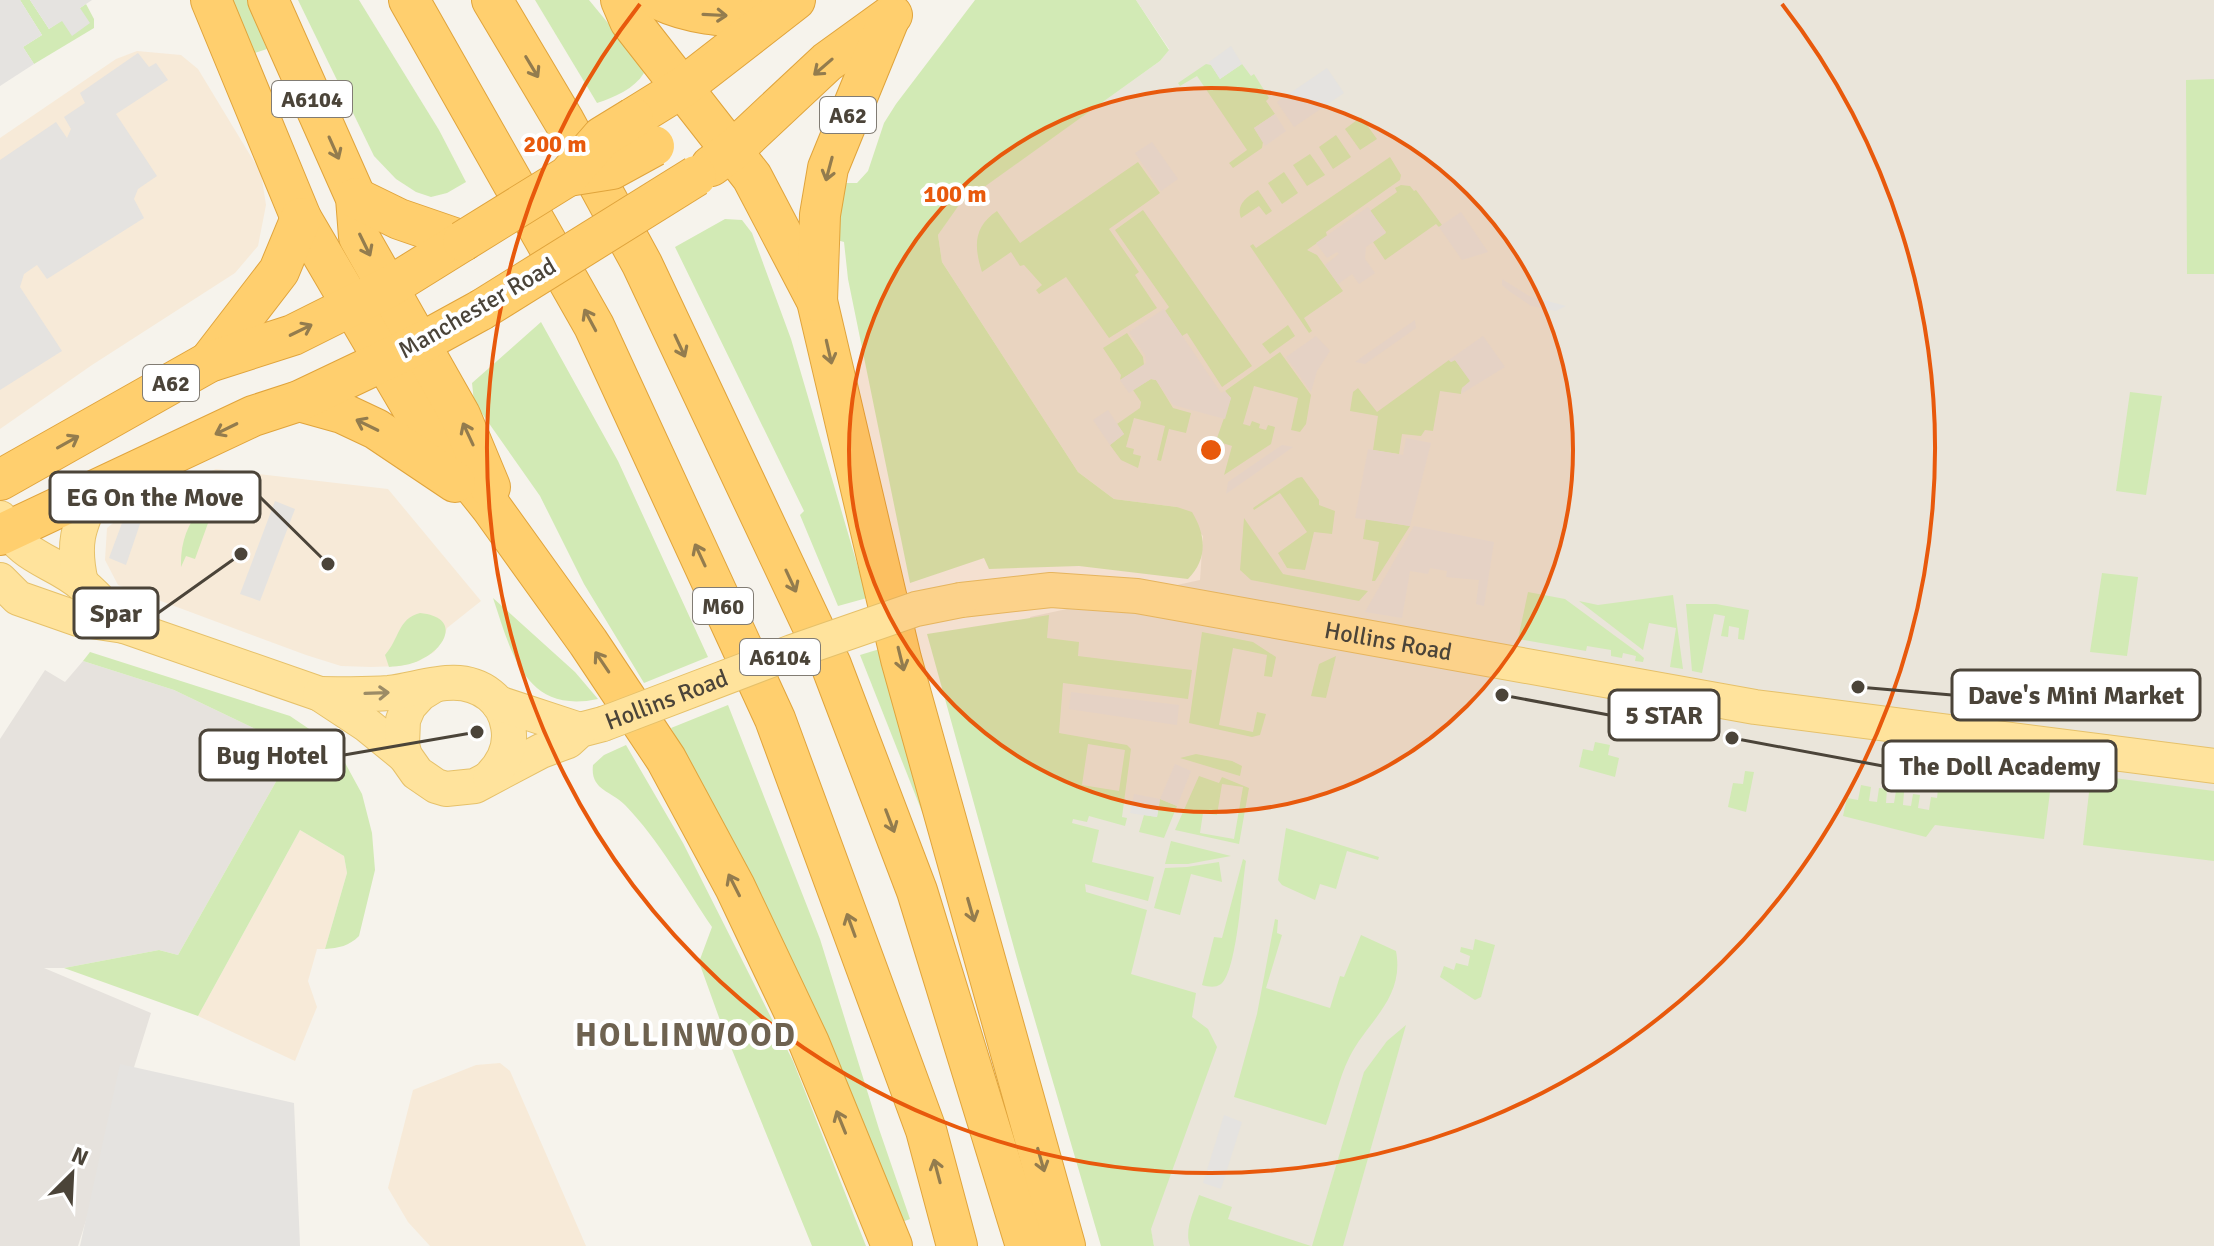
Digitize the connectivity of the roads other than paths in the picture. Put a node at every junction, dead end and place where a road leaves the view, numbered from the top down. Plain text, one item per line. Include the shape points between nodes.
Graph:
1 (211, 0) edge
2 (268, 0) edge
3 (409, 0) edge
4 (492, 0) edge
5 (637, 7) edge
6 (783, 9) edge
7 (897, 9) edge
8 (694, 101) junction
9 (733, 150) junction
10 (356, 198) junction
11 (301, 218) junction
12 (463, 241) junction
13 (389, 287) junction
14 (817, 301) junction
15 (351, 305) junction
16 (402, 352) junction
17 (209, 362) junction
18 (299, 401) junction
19 (435, 455) junction
20 (0, 480) edge
21 (94, 492) junction
22 (491, 507) junction
23 (2, 528) edge
24 (81, 583) junction
25 (6, 592) edge
26 (124, 626) junction
27 (433, 686) junction
28 (320, 694) junction
29 (498, 703) junction
30 (591, 727) junction
31 (405, 756) junction
32 (2214, 766) edge
33 (490, 777) junction
34 (892, 1246) edge
35 (957, 1246) edge
36 (1026, 1246) edge
37 (1065, 1246) edge

1 - 11 highway, A6104
2 -> 10 highway, A6104
35 -> 3 highway, M60 via 926,1130 775,719 594,326
4 -> 36 highway via 642,264 831,665 917,891
5 -> 6 highway, A62 via 702,14
5 - 8 highway, A62
6 - 8 highway, A62
7 -> 9 highway, Manchester Road / A62 via 827,62
7 -> 14 highway, A62 via 828,168 820,215
8 - 9 highway
8 - 12 highway, A62, bridge via 644,132 612,169 568,176
9 - 14 highway via 764,197
9 - 16 highway, Manchester Road / A62, bridge via 481,310
10 - 12 highway
10 -> 13 highway, A6104 via 359,237
11 - 15 highway, A6104
11 - 17 highway via 279,271
12 - 13 highway, A62
13 - 15 highway, A62
13 - 16 highway
14 -> 37 highway via 901,659
15 - 16 highway, A6104
17 -> 15 highway, A62 via 293,335
16 - 18 highway, Manchester Road / A62
16 - 19 highway, A6104 via 414,411
22 -> 16 highway, A6104 via 490,482 460,415
20 -> 17 highway, A62
19 -> 18 highway via 342,413
18 -> 21 highway, Manchester Road / A62 via 253,416
19 - 22 highway
21 - 23 highway, Manchester Road / A62
21 - 24 main road via 76,541
34 -> 22 highway via 809,1043 735,887 666,759
23 - 24 main road, Hollins Road / A6104 via 29,554
24 - 26 main road, Hollins Road / A6104
25 - 26 main road, Hollins Road / A6104 via 78,619
26 - 28 main road, Hollins Road / A6104
28 -> 27 main road, Hollins Road / A6104
27 - 29 main road, Hollins Road / A6104 via 469,683
27 - 31 main road via 409,706 403,720
28 - 31 main road, Hollins Road / A6104
29 - 30 main road, Hollins Road / A6104
29 - 33 main road via 509,740
30 - 32 main road, Hollins Road / A6104, bridge via 916,609 1051,590 1137,596 1755,707
30 - 33 main road, Hollins Road / A6104
31 - 33 main road, Hollins Road / A6104 via 425,780 446,789 475,786

